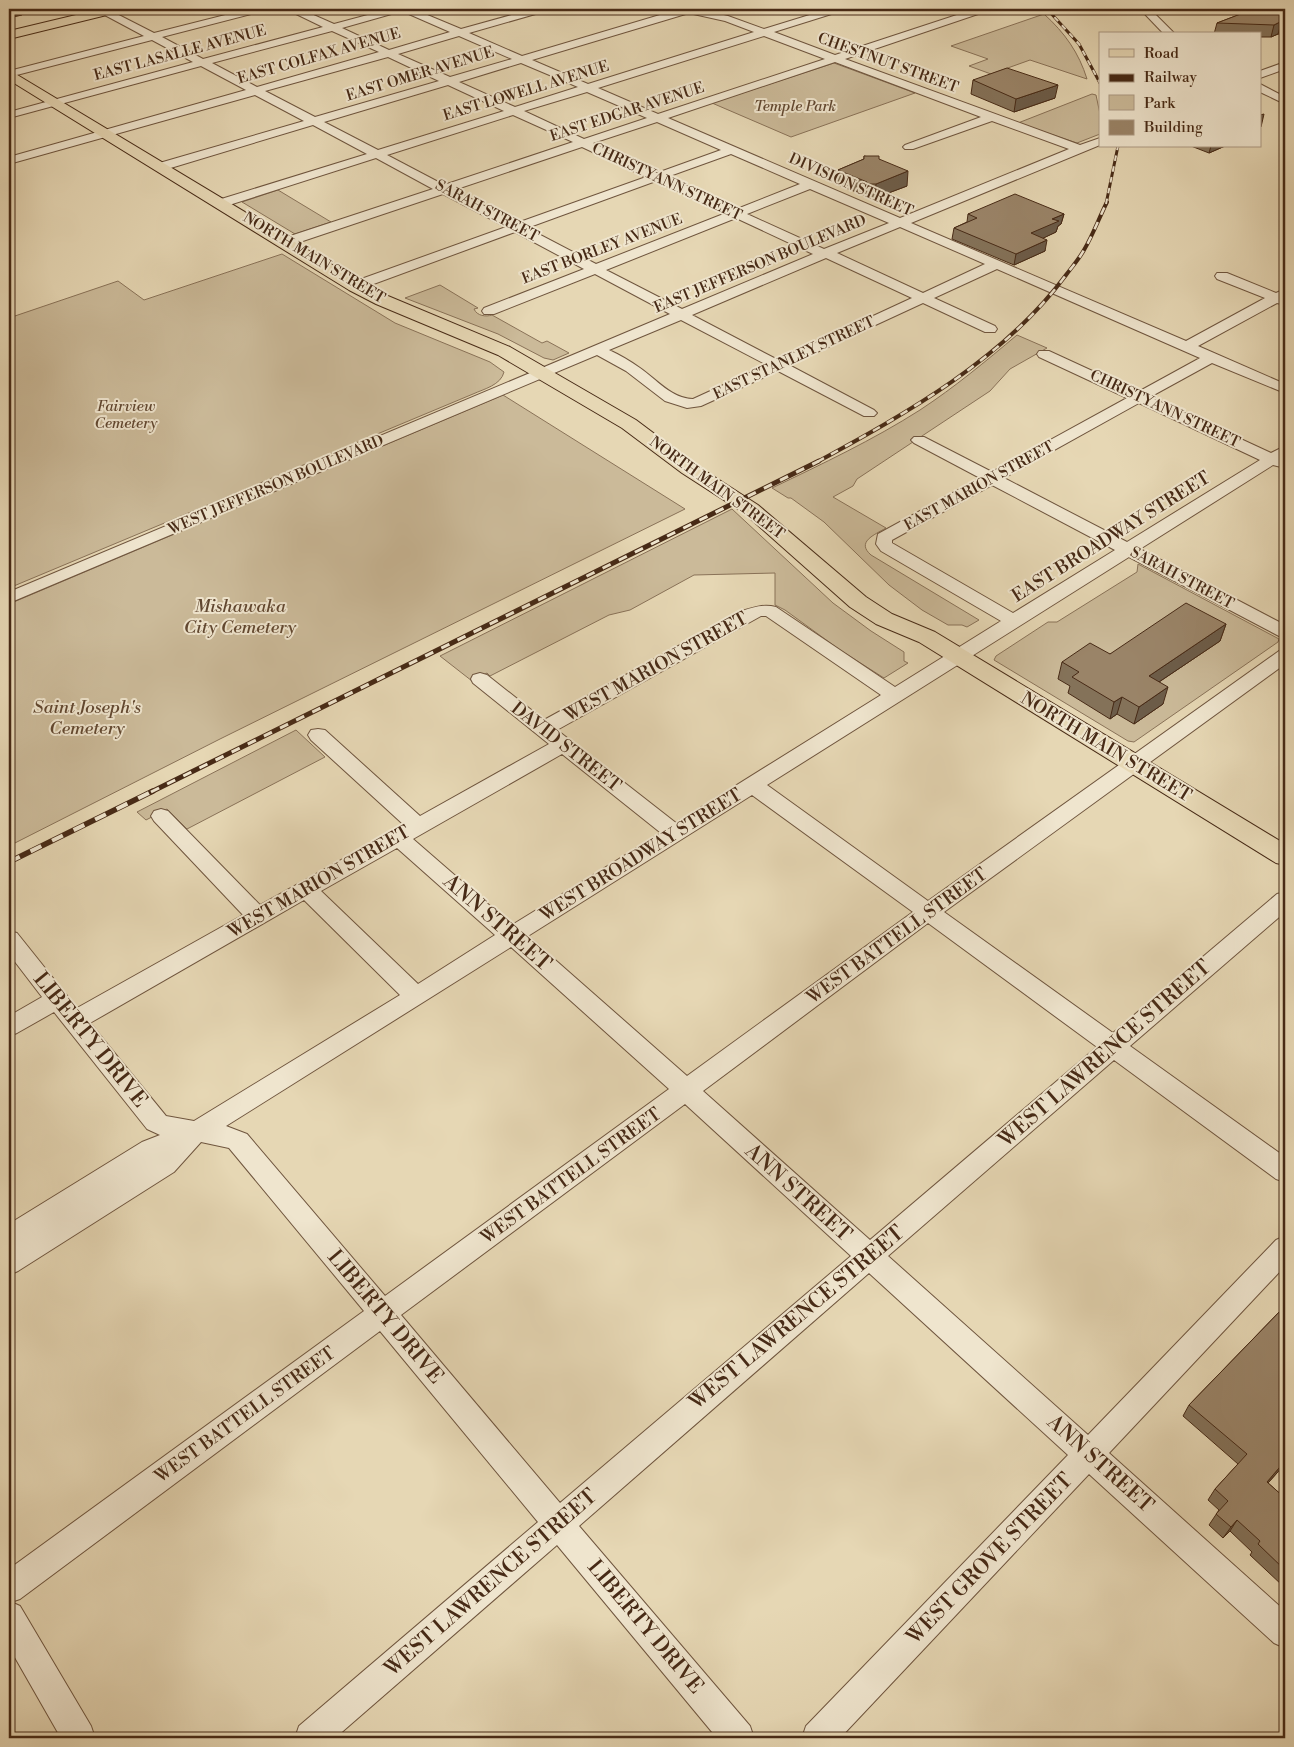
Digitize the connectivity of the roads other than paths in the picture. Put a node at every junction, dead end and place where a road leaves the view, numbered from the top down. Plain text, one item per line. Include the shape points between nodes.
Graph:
1 (260, 9) edge
2 (293, 9) edge
3 (400, 9) edge
4 (405, 9) edge
5 (543, 9) edge
6 (687, 9) edge
7 (838, 9) edge
8 (1145, 9) edge
9 (110, 10) edge
10 (978, 11) dead end
11 (333, 27) junction
12 (459, 32) junction
13 (764, 32) junction
14 (1168, 32) edge
15 (9, 35) edge
16 (153, 36) junction
17 (388, 52) junction
18 (521, 59) junction
19 (835, 59) junction
20 (203, 62) junction
21 (1285, 65) edge
22 (9, 74) edge
23 (1262, 74) edge
24 (449, 80) junction
25 (587, 88) junction
26 (1262, 88) edge
27 (256, 90) junction
28 (1285, 101) edge
29 (55, 102) junction
30 (514, 110) junction
31 (9, 115) edge
32 (991, 117) junction
33 (656, 118) junction
34 (315, 121) junction
35 (104, 133) junction
36 (1099, 140) edge
37 (582, 142) junction
38 (909, 147) dead end
39 (1079, 149) junction
40 (731, 150) junction
41 (378, 154) junction
42 (9, 161) edge
43 (160, 167) junction
44 (657, 177) junction
45 (810, 184) junction
46 (444, 189) junction
47 (222, 203) junction
48 (737, 214) junction
49 (899, 223) junction
50 (517, 227) junction
51 (286, 242) junction
52 (825, 254) junction
53 (995, 265) junction
54 (597, 269) junction
55 (1222, 276) dead end
56 (355, 286) junction
57 (923, 298) junction
58 (1282, 298) edge
59 (489, 310) dead end
60 (681, 314) junction
61 (990, 329) dead end
62 (1187, 346) junction
63 (598, 350) junction
64 (1044, 354) dead end
65 (1212, 357) junction
66 (778, 365) junction
67 (544, 373) junction
68 (1285, 389) edge
69 (1138, 398) junction
70 (869, 413) dead end
71 (629, 424) joint
72 (919, 440) dead end
73 (1281, 458) edge
74 (993, 478) junction
75 (1128, 550) junction
76 (9, 598) edge
77 (1014, 621) junction
78 (1285, 632) edge
79 (927, 637) joint
80 (1285, 655) edge
81 (958, 656) junction
82 (480, 679) dead end
83 (895, 696) junction
84 (544, 729) junction
85 (318, 735) dead end
86 (562, 745) junction
87 (1134, 764) junction
88 (753, 785) junction
89 (161, 816) dead end
90 (408, 832) junction
91 (675, 833) junction
92 (1285, 856) edge
93 (307, 890) junction
94 (1285, 900) edge
95 (928, 912) junction
96 (258, 917) junction
97 (512, 935) junction
98 (9, 939) edge
99 (416, 996) junction
100 (58, 1000) junction
101 (75, 1020) junction
102 (9, 1027) edge
103 (1113, 1047) junction
104 (686, 1091) junction
105 (196, 1132) junction
106 (1285, 1171) edge
107 (9, 1238) edge
108 (1285, 1248) edge
109 (869, 1257) junction
110 (9, 1263) edge
111 (383, 1314) junction
112 (1089, 1455) junction
113 (558, 1524) junction
114 (9, 1588) edge
115 (9, 1617) edge
116 (1285, 1632) edge
117 (79, 1738) edge
118 (311, 1738) edge
119 (738, 1738) edge
120 (818, 1738) edge

1 - 16 street
2 - 11 street, CHRISTYANN STREET
3 - 11 street, EAST LASALLE AVENUE
4 - 12 street, DIVISION STREET
5 - 12 street, EAST COLFAX AVENUE
6 - 13 street, CHESTNUT STREET
6 - 18 street, EAST OMER AVENUE
7 - 13 street, EAST LOWELL AVENUE
8 - 14 street
9 - 15 main road
9 - 16 street, SARAH STREET
10 - 19 street, EAST EDGAR AVENUE
11 - 17 street, CHRISTYANN STREET
11 - 20 street, EAST LASALLE AVENUE
12 - 17 street, EAST COLFAX AVENUE
12 - 18 street, DIVISION STREET
13 - 19 street, CHESTNUT STREET
13 - 25 street, EAST LOWELL AVENUE
16 - 20 street, SARAH STREET
16 - 22 street
17 - 24 street, CHRISTYANN STREET
17 - 27 street, EAST COLFAX AVENUE
18 - 24 street, EAST OMER AVENUE
18 - 25 street, DIVISION STREET
19 - 32 street, CHESTNUT STREET
19 - 33 street, EAST EDGAR AVENUE
20 - 27 street, SARAH STREET
20 - 29 street, EAST LASALLE AVENUE
21 - 23 street
22 - 29 main road, NORTH MAIN STREET
24 - 30 street, CHRISTYANN STREET
24 - 34 street, EAST OMER AVENUE
25 - 30 street, EAST LOWELL AVENUE
25 - 33 street, DIVISION STREET
26 - 28 street
27 - 34 street, SARAH STREET
27 - 35 street, EAST COLFAX AVENUE
29 - 31 street, EAST LASALLE AVENUE
29 - 35 main road, NORTH MAIN STREET
30 - 37 street, CHRISTYANN STREET
30 - 41 street, EAST LOWELL AVENUE
32 - 38 street
32 - 39 street, CHESTNUT STREET
33 - 37 street, EAST EDGAR AVENUE
33 - 40 street, DIVISION STREET
34 - 41 street, SARAH STREET
34 - 43 street, EAST OMER AVENUE
35 - 42 street, EAST COLFAX AVENUE
35 - 43 main road, NORTH MAIN STREET
36 - 39 street, EAST JEFFERSON BOULEVARD
37 - 44 street, CHRISTYANN STREET
37 - 46 street, EAST EDGAR AVENUE
39 - 49 street, EAST JEFFERSON BOULEVARD
40 - 44 street
40 - 45 street, DIVISION STREET
41 - 46 street, SARAH STREET
41 - 47 street, EAST LOWELL AVENUE
43 - 47 main road, NORTH MAIN STREET
44 - 48 street, CHRISTYANN STREET
44 - 50 street
45 - 48 street, EAST BORLEY AVENUE
45 - 49 street, DIVISION STREET
46 - 50 street, SARAH STREET
46 - 51 street, EAST EDGAR AVENUE
47 - 51 main road, NORTH MAIN STREET
48 - 52 street, CHRISTYANN STREET
48 - 54 street, EAST BORLEY AVENUE
49 - 52 street, EAST JEFFERSON BOULEVARD
49 - 53 street, DIVISION STREET
50 - 54 street, SARAH STREET
50 - 56 street
51 - 56 main road, NORTH MAIN STREET
52 - 57 street, CHRISTYANN STREET
52 - 60 street, EAST JEFFERSON BOULEVARD
53 - 57 street, EAST STANLEY STREET
53 - 62 street, DIVISION STREET
54 - 59 street, EAST BORLEY AVENUE
54 - 60 street, SARAH STREET
55 - 58 street
56 - 67 main road, NORTH MAIN STREET via 477,338
57 - 61 street, CHRISTYANN STREET
57 - 66 street, EAST STANLEY STREET
58 - 62 street
60 - 63 street, EAST JEFFERSON BOULEVARD
60 - 66 street, SARAH STREET
62 - 65 street, DIVISION STREET
63 - 66 street, EAST STANLEY STREET via 634,370 664,393 689,404
63 - 67 street, EAST JEFFERSON BOULEVARD
64 - 69 street, CHRISTYANN STREET
65 - 68 street, DIVISION STREET
65 - 69 street, EAST MARION STREET
66 - 70 street, SARAH STREET
67 - 71 main road, NORTH MAIN STREET
67 - 76 street, WEST JEFFERSON BOULEVARD
69 - 73 street, CHRISTYANN STREET
69 - 74 street, EAST MARION STREET
71 - 79 main road, NORTH MAIN STREET via 689,469 751,509 858,602 884,619
72 - 74 street, SARAH STREET
73 - 75 street, EAST BROADWAY STREET
74 - 75 street, SARAH STREET
74 - 77 street, EAST MARION STREET via 883,541 887,547
75 - 77 street, EAST BROADWAY STREET
75 - 78 street, SARAH STREET
77 - 81 street, EAST BROADWAY STREET
79 - 81 main road, NORTH MAIN STREET
80 - 87 street, WEST BATTELL STREET
81 - 83 street, WEST BROADWAY STREET
81 - 87 main road, NORTH MAIN STREET
82 - 84 street, DAVID STREET
83 - 84 street, WEST MARION STREET via 780,617 759,611
83 - 88 street, WEST BROADWAY STREET
84 - 86 street, DAVID STREET
85 - 90 street, ANN STREET
86 - 90 street, WEST MARION STREET
86 - 91 street, DAVID STREET
87 - 92 main road, NORTH MAIN STREET
87 - 95 street, WEST BATTELL STREET
88 - 91 street, WEST BROADWAY STREET
88 - 95 street
89 - 96 street
90 - 93 street, WEST MARION STREET
90 - 97 street, ANN STREET via 495,924
91 - 97 street, WEST BROADWAY STREET
93 - 96 street, WEST MARION STREET
93 - 99 street
94 - 103 street, WEST LAWRENCE STREET
95 - 103 street
95 - 104 street, WEST BATTELL STREET
96 - 101 street, WEST MARION STREET
97 - 99 street, WEST BROADWAY STREET
97 - 104 street, ANN STREET
98 - 100 street, LIBERTY DRIVE
99 - 105 street, WEST BROADWAY STREET
100 - 101 street, LIBERTY DRIVE
100 - 102 street
101 - 105 street, LIBERTY DRIVE via 156,1122
103 - 106 street
103 - 109 street, WEST LAWRENCE STREET
104 - 109 street, ANN STREET
104 - 111 street, WEST BATTELL STREET
105 - 107 street, WEST BROADWAY STREET via 151,1149
105 - 110 street, WEST BROADWAY STREET via 165,1164
105 - 111 street, LIBERTY DRIVE via 238,1141
108 - 112 street, WEST GROVE STREET
109 - 112 street, ANN STREET
109 - 113 street, WEST LAWRENCE STREET
111 - 113 street, LIBERTY DRIVE
111 - 114 street, WEST BATTELL STREET
112 - 116 street, ANN STREET
112 - 120 street, WEST GROVE STREET
113 - 118 street, WEST LAWRENCE STREET
113 - 119 street, LIBERTY DRIVE
115 - 117 street

